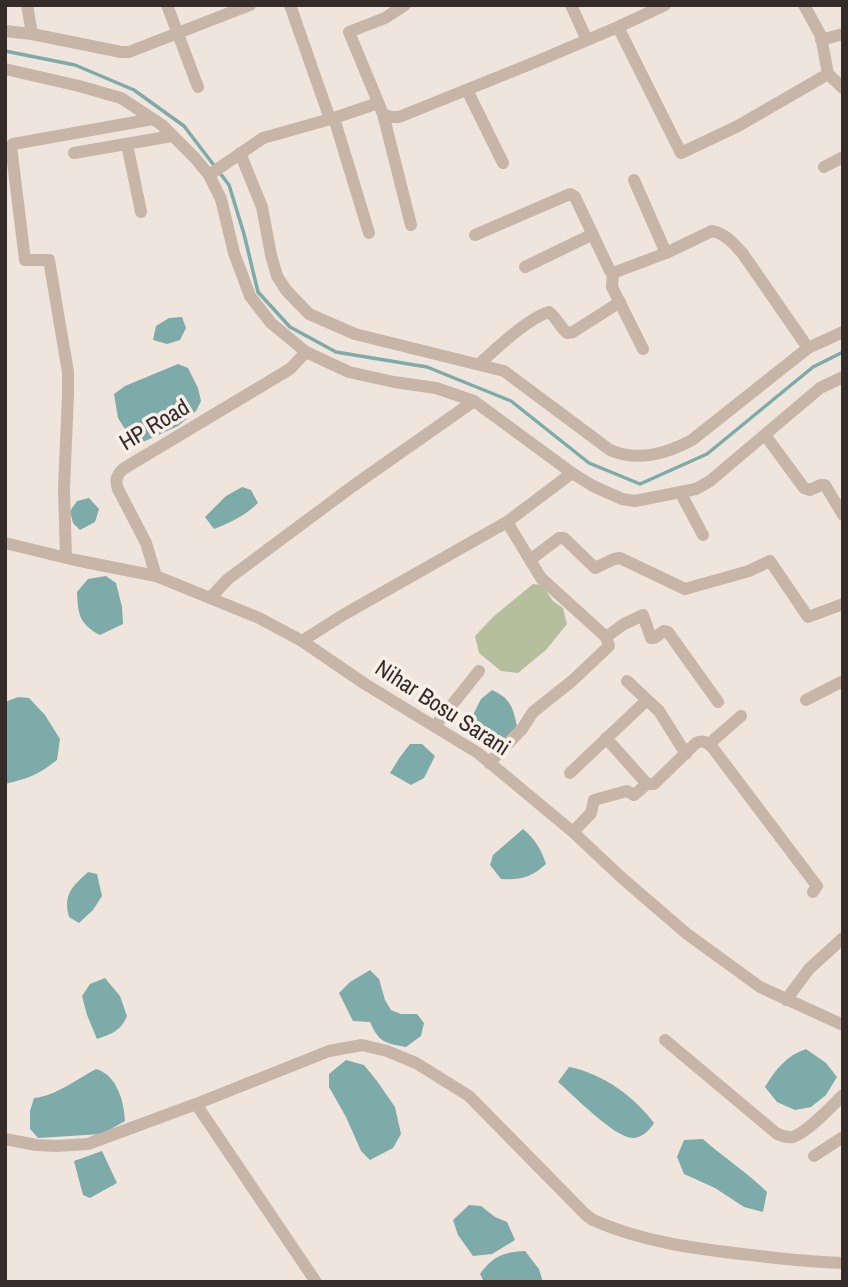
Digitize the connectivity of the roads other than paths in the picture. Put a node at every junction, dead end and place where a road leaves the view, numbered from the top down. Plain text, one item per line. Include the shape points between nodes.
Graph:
1 (27, 5) edge
2 (167, 5) edge
3 (250, 5) edge
4 (290, 5) edge
5 (405, 5) edge
6 (571, 5) edge
7 (665, 5) edge
8 (804, 5) edge
9 (618, 27) junction
10 (5, 31) edge
11 (32, 34) junction
12 (178, 34) junction
13 (843, 34) edge
14 (587, 40) junction
15 (821, 40) junction
16 (5, 69) edge
17 (828, 74) junction
18 (198, 87) dead end
19 (843, 88) edge
20 (467, 90) junction
21 (381, 109) junction
22 (332, 118) junction
23 (153, 119) junction
24 (172, 136) junction
25 (127, 144) junction
26 (74, 153) dead end
27 (235, 157) junction
28 (843, 157) edge
29 (503, 163) dead end
30 (824, 167) dead end
31 (211, 173) junction
32 (634, 180) dead end
33 (141, 212) dead end
34 (411, 225) dead end
35 (369, 233) dead end
36 (593, 234) junction
37 (475, 235) dead end
38 (666, 253) junction
39 (525, 267) dead end
40 (613, 273) junction
41 (620, 302) junction
42 (843, 332) edge
43 (808, 348) junction
44 (643, 349) dead end
45 (306, 352) junction
46 (479, 364) junction
47 (843, 377) edge
48 (474, 401) junction
49 (765, 435) junction
50 (572, 473) junction
51 (680, 492) junction
52 (843, 514) edge
53 (508, 522) junction
54 (703, 536) dead end
55 (5, 543) edge
56 (66, 558) junction
57 (530, 561) junction
58 (156, 576) junction
59 (211, 598) junction
60 (843, 604) edge
61 (606, 638) junction
62 (302, 641) junction
63 (479, 671) dead end
64 (626, 681) dead end
65 (843, 681) edge
66 (647, 700) junction
67 (806, 700) dead end
68 (718, 702) dead end
69 (741, 716) dead end
70 (435, 726) junction
71 (606, 738) junction
72 (709, 744) junction
73 (686, 754) junction
74 (489, 763) junction
75 (570, 773) dead end
76 (647, 784) junction
77 (573, 832) junction
78 (813, 892) dead end
79 (843, 938) edge
80 (786, 1000) junction
81 (843, 1025) edge
82 (666, 1040) dead end
83 (843, 1095) edge
84 (196, 1104) junction
85 (843, 1137) edge
86 (5, 1139) edge
87 (814, 1156) dead end
88 (843, 1263) edge
89 (316, 1282) edge

1 - 11 street
2 - 12 street
3 - 12 street
4 - 22 street
5 - 21 street via 349,32
6 - 14 street
7 - 9 street
8 - 15 street
9 - 14 street
9 - 17 street via 681,153
10 - 11 street
11 - 12 street via 125,52
12 - 18 street
13 - 15 street
14 - 20 street
15 - 17 street
16 - 23 street via 121,98
17 - 19 street
20 - 21 street via 400,117
20 - 29 street
21 - 22 street
21 - 34 street
22 - 27 street via 263,138
22 - 35 street
23 - 24 street
23 - 56 street via 11,146 25,260 49,260 67,360
24 - 25 street
24 - 31 street
25 - 26 street
25 - 33 street
27 - 31 street
27 - 46 street via 262,207 277,276 309,314 362,337
28 - 30 street
31 - 45 street via 250,296 271,323
32 - 38 street
36 - 37 street via 570,194
36 - 39 street
36 - 40 street
38 - 40 street
38 - 43 street via 712,231 721,233 743,254
40 - 41 street via 612,286
41 - 44 street
41 - 46 street via 567,333 548,312 540,314
42 - 43 street
43 - 46 street via 692,440 641,456 610,450 509,373
45 - 48 street via 349,372 436,388
45 - 58 street, HP Road via 290,369 118,475 118,489 146,543
47 - 49 street via 820,388
48 - 50 street
48 - 59 street via 221,584
49 - 51 street via 710,481
49 - 52 street via 804,488 825,485
50 - 51 street via 622,499 635,501
50 - 53 street
51 - 54 street
53 - 57 street
53 - 62 street
55 - 56 street, Nihar Bosu Sarani
56 - 58 street, Nihar Bosu Sarani
57 - 60 street via 564,538 595,568 620,558 685,589 769,561 808,617
57 - 61 street via 541,578
58 - 59 street, Nihar Bosu Sarani
59 - 62 street, Nihar Bosu Sarani
61 - 68 street via 643,615 651,638 668,632
61 - 74 street via 609,647 533,712
62 - 70 street, Nihar Bosu Sarani
63 - 70 street
64 - 66 street
65 - 67 street
66 - 71 street
66 - 73 street via 659,710
69 - 72 street
70 - 74 street, Nihar Bosu Sarani
71 - 75 street
71 - 76 street
72 - 73 street via 701,741
72 - 78 street via 817,886
73 - 76 street via 654,784
74 - 77 street, Nihar Bosu Sarani
76 - 77 street via 634,795 625,791 594,800 591,813
77 - 80 street, Nihar Bosu Sarani via 687,934 760,987
79 - 80 street via 809,969
80 - 81 street, Nihar Bosu Sarani
82 - 83 street via 784,1137 794,1136 817,1120
84 - 86 street via 88,1144 36,1145
84 - 88 street via 329,1051 362,1045 387,1051 469,1096 593,1220 702,1250
84 - 89 street
85 - 87 street

